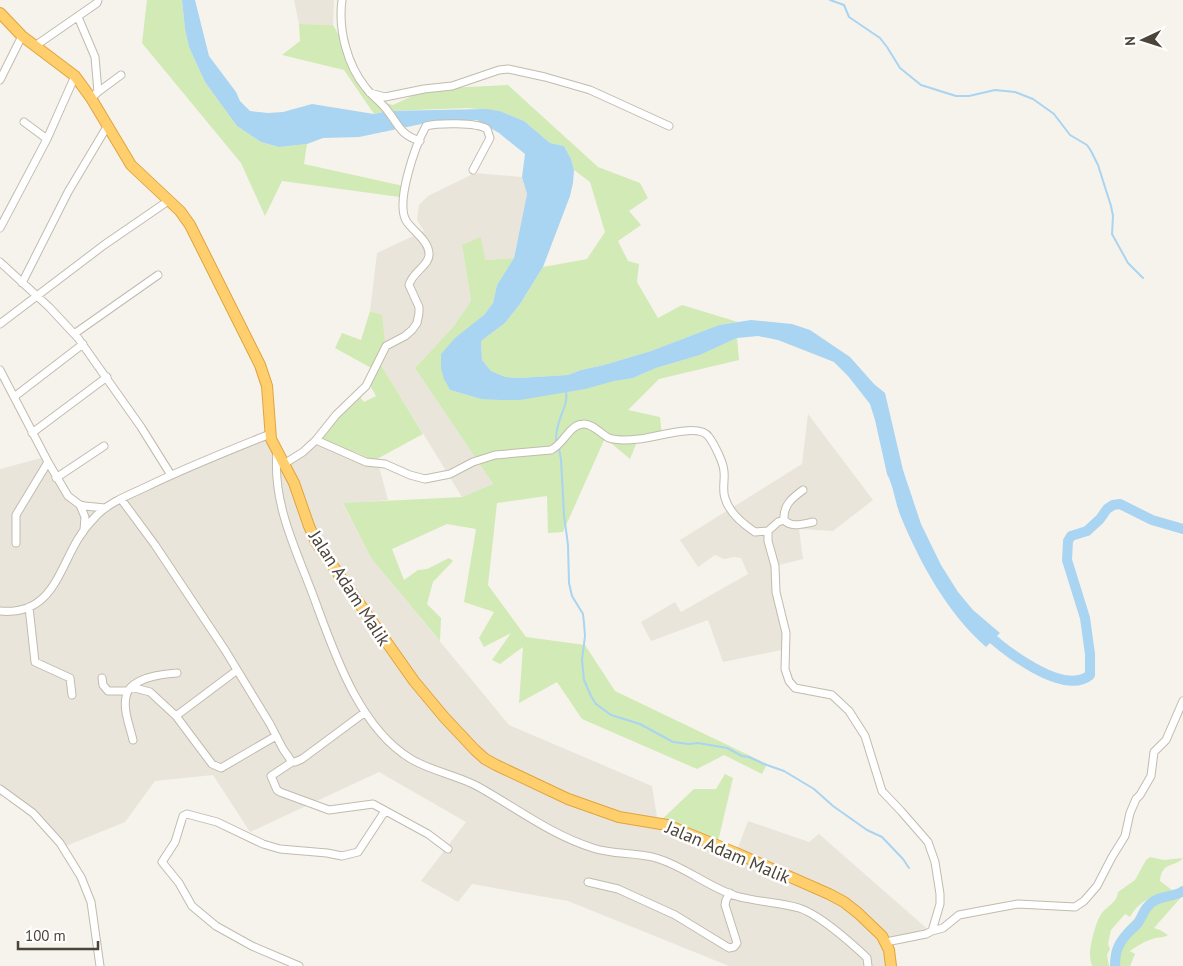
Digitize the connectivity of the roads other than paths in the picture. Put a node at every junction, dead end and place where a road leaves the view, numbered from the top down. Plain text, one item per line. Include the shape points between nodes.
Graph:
1 (98, 0) edge
2 (342, 0) edge
3 (0, 13) edge
4 (78, 17) junction
5 (22, 36) junction
6 (35, 46) junction
7 (121, 75) dead end
8 (75, 76) junction
9 (0, 80) edge
10 (370, 93) junction
11 (95, 95) junction
12 (24, 122) dead end
13 (108, 125) junction
14 (668, 126) dead end
15 (47, 139) junction
16 (420, 141) junction
17 (473, 170) dead end
18 (168, 201) junction
19 (0, 228) edge
20 (0, 262) edge
21 (158, 275) dead end
22 (22, 284) junction
23 (37, 296) junction
24 (0, 324) edge
25 (74, 334) junction
26 (83, 344) junction
27 (0, 370) edge
28 (107, 377) junction
29 (14, 397) junction
30 (32, 434) junction
31 (270, 434) junction
32 (316, 440) junction
33 (104, 446) dead end
34 (277, 451) junction
35 (48, 462) junction
36 (284, 464) junction
37 (171, 475) junction
38 (56, 478) junction
39 (803, 490) dead end
40 (121, 499) junction
41 (80, 505) junction
42 (105, 508) junction
43 (784, 520) junction
44 (813, 522) dead end
45 (84, 530) junction
46 (768, 531) junction
47 (16, 543) dead end
48 (29, 607) junction
49 (0, 611) edge
50 (236, 671) junction
51 (177, 673) dead end
52 (102, 678) dead end
53 (146, 678) junction
54 (130, 689) junction
55 (150, 692) junction
56 (72, 695) dead end
57 (1183, 701) edge
58 (364, 714) junction
59 (176, 716) junction
60 (276, 736) junction
61 (133, 740) dead end
62 (292, 762) junction
63 (0, 789) edge
64 (385, 811) junction
65 (448, 849) dead end
66 (588, 882) dead end
67 (730, 893) junction
68 (932, 931) junction
69 (886, 942) junction
70 (892, 964) edge
71 (100, 966) edge
72 (300, 966) edge
73 (868, 966) edge

1 - 4 street
2 - 10 street via 345,46 357,74
3 - 5 highway, Jalan Adam Malik
4 - 6 street
4 - 11 street via 95,57
5 - 6 highway, Jalan Adam Malik
5 - 9 street
6 - 8 highway, Jalan Adam Malik
7 - 11 street
8 - 11 highway, Jalan Adam Malik
8 - 15 street
10 - 14 street via 385,97 452,86 508,69 590,90
10 - 16 street via 403,133
11 - 13 highway, Jalan Adam Malik
12 - 15 street
13 - 18 highway, Jalan Adam Malik via 131,165
13 - 22 street via 68,192
15 - 19 street
16 - 17 street via 428,125 484,127 490,134
16 - 32 street via 408,172 404,204 408,223 430,252 409,285 419,306 417,323 412,330 384,348 366,386
18 - 23 street
18 - 31 highway, Jalan Adam Malik via 180,211 197,238 260,365 267,386
20 - 22 street
21 - 25 street
22 - 23 street
23 - 24 street
23 - 25 street
25 - 26 street
26 - 28 street
26 - 29 street
27 - 29 street
28 - 30 street
28 - 37 street
29 - 30 street
30 - 35 street
31 - 34 highway, Jalan Adam Malik
31 - 37 street
32 - 36 street
32 - 46 street via 366,462 385,464 424,479 450,474 495,454 551,450 580,424 587,424 607,437 632,440 700,431 710,439 723,467 724,493 729,507 755,532
33 - 38 street
34 - 36 highway, Jalan Adam Malik
34 - 58 street via 276,478 287,530 329,641
35 - 38 street
35 - 47 street via 16,515
36 - 69 highway, Jalan Adam Malik via 300,498 311,533 324,555 414,681 485,759 568,799 619,816 667,825 829,894 858,913
37 - 40 street
38 - 41 street via 68,496
39 - 43 street via 786,505
40 - 42 street
40 - 50 street
41 - 42 street
41 - 45 street via 85,517
42 - 45 street
43 - 44 street via 791,525
43 - 46 street
45 - 48 street via 56,584
46 - 68 street via 776,592 786,634 787,676 795,688 832,695 849,710 865,736 882,791 928,842 940,894
48 - 49 street
48 - 56 street via 36,662 70,678
50 - 59 street
50 - 60 street
51 - 53 street
52 - 54 street via 108,691
53 - 54 street
53 - 55 street
54 - 55 street
54 - 61 street via 125,701
55 - 59 street
57 - 68 street via 1166,740 1154,752 1151,776 1130,813 1126,836 1097,886 1084,901 1075,907 1018,904 971,912 959,915 943,928
58 - 62 street
58 - 67 street via 410,758 478,787 571,839 606,851 656,858
59 - 60 street via 218,768
60 - 62 street
62 - 64 street via 271,776 280,792 324,810 371,804
63 - 71 street via 33,813 60,843 81,877 91,902
64 - 65 street via 428,834
64 - 72 street via 358,852 342,856 269,847 218,822 184,815 175,842 162,862 192,906 216,926 252,946
66 - 67 street via 618,889 666,911 729,948 737,943 725,906
67 - 73 street via 806,911 864,955
68 - 69 street
69 - 70 highway, Jalan Adam Malik

